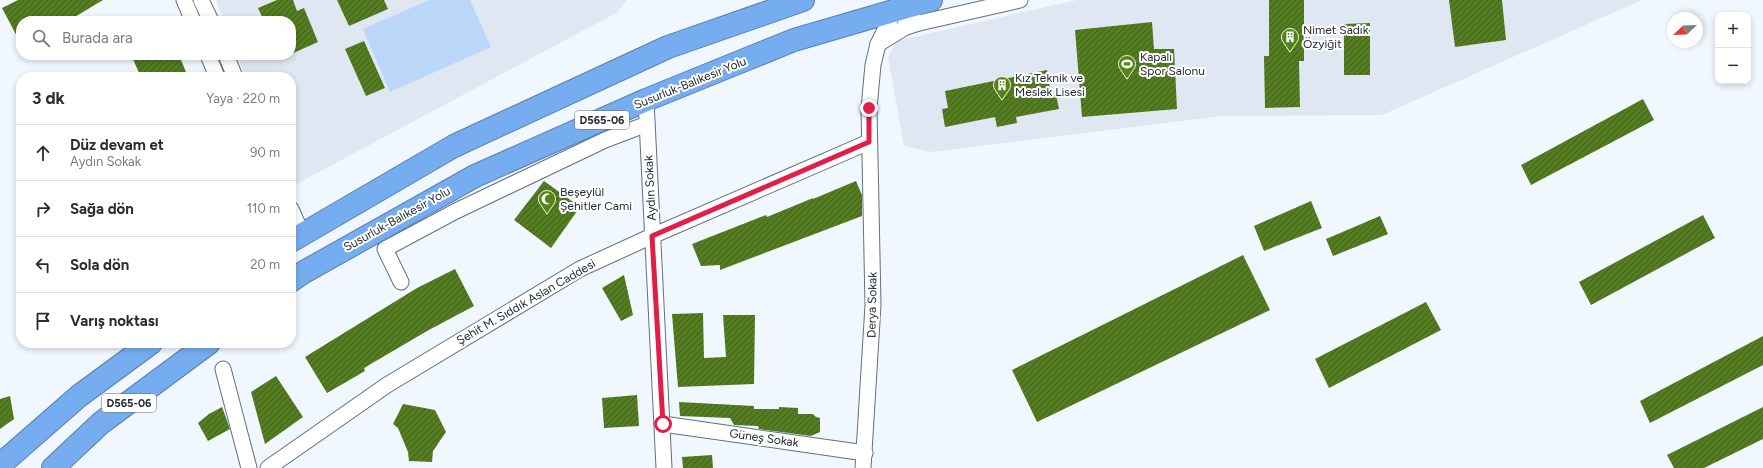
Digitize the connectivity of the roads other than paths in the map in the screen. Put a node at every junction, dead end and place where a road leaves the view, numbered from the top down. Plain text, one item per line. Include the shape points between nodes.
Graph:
1 (184, 0) edge
2 (201, 0) edge
3 (803, 0) edge
4 (931, 0) edge
5 (1020, 0) edge
6 (895, 3) edge
7 (191, 16) edge
8 (209, 16) edge
9 (919, 22) junction
10 (878, 44) junction
11 (210, 60) edge
12 (228, 60) edge
13 (215, 72) edge
14 (233, 72) edge
15 (646, 100) junction
16 (647, 124) junction
17 (869, 142) junction
18 (652, 236) junction
19 (296, 237) edge
20 (296, 278) edge
21 (401, 282) dead end
22 (144, 348) edge
23 (202, 348) edge
24 (223, 369) dead end
25 (663, 424) junction
26 (865, 453) junction
27 (0, 465) edge
28 (276, 465) edge
29 (53, 468) edge
30 (250, 468) edge
31 (664, 468) edge
32 (863, 468) edge

1 - 7 street
2 - 8 street
3 - 19 highway via 668,47 468,140
4 - 6 highway, Susurluk-Balıkesir Yolu / D565-06
5 - 9 street
6 - 9 street via 905,19
6 - 10 street, Derya Sokak via 892,16
6 - 15 highway, Susurluk-Balıkesir Yolu / D565-06 via 794,40
9 - 10 street
10 - 17 street, Derya Sokak via 870,94
11 - 13 street
12 - 14 street
15 - 16 street, Aydın Sokak
15 - 20 highway, Susurluk-Balıkesir Yolu / D565-06 via 475,176
16 - 18 street, Aydın Sokak
16 - 21 street via 598,143 456,211 385,249
17 - 18 street, Şehit M. Sıddık Aslan Caddesi
17 - 26 street, Derya Sokak via 874,304
18 - 25 street, Aydın Sokak
18 - 28 street, Şehit M. Sıddık Aslan Caddesi via 580,269 386,385
22 - 27 highway, D565-06 via 79,396
23 - 29 highway, D565-06 via 101,423
24 - 30 street
25 - 26 street, Güneş Sokak
25 - 31 street, Aydın Sokak
26 - 32 street, Derya Sokak

